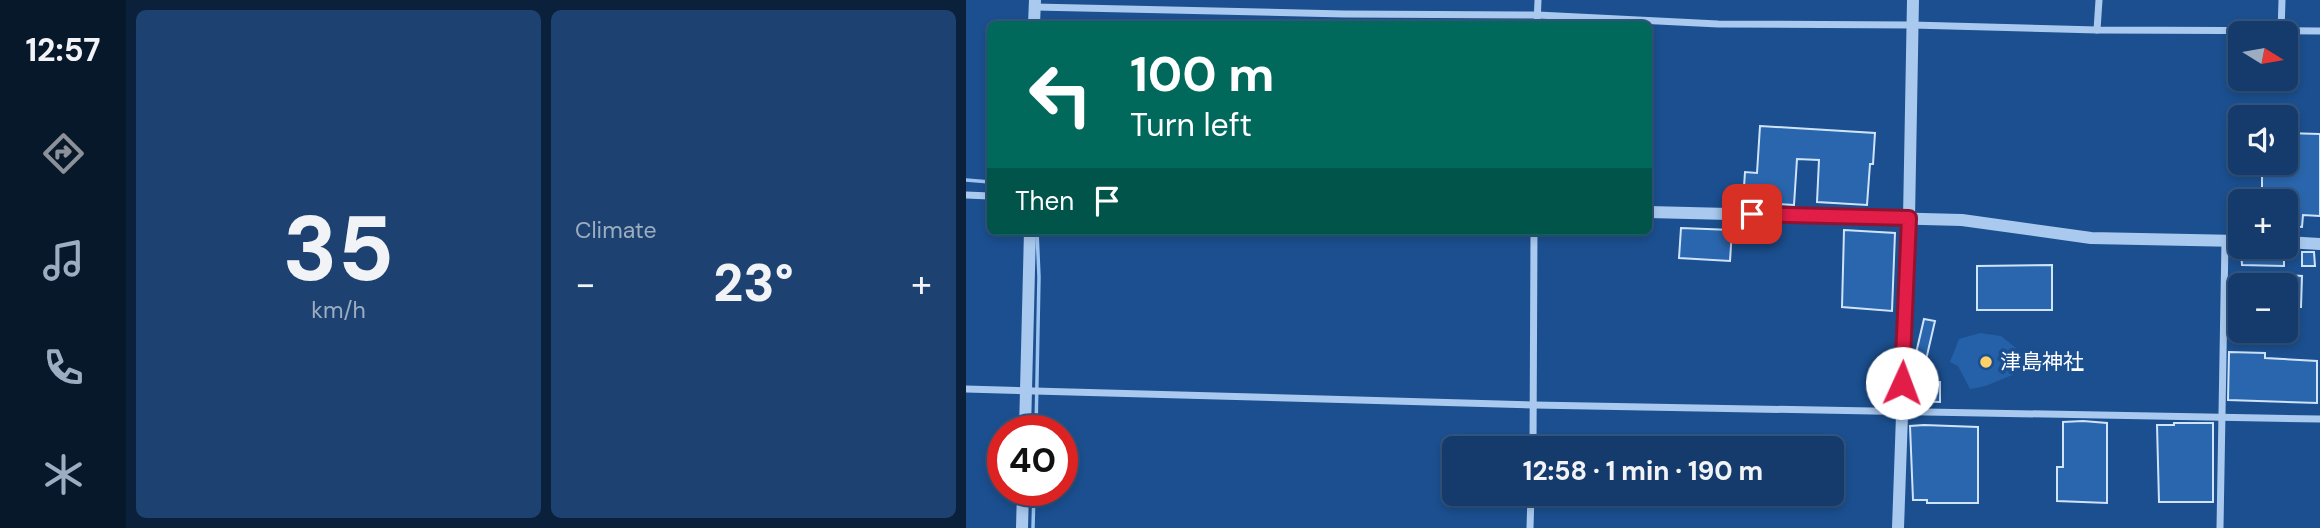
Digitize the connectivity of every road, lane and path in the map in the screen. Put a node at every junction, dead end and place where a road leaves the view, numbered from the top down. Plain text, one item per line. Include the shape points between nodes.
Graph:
1 (1538, 0) edge
2 (1913, 0) edge
3 (2099, 0) edge
4 (2282, 0) edge
5 (1035, 3) edge
6 (1538, 15) junction
7 (1034, 21) edge
8 (1538, 21) edge
9 (2281, 21) edge
10 (1912, 24) junction
11 (2096, 30) junction
12 (2228, 31) edge
13 (2320, 31) edge
14 (2298, 32) edge
15 (966, 195) edge
16 (987, 196) edge
17 (1652, 212) edge
18 (1909, 218) junction
19 (1030, 235) edge
20 (1534, 235) edge
21 (2225, 241) joint
22 (2298, 243) edge
23 (2320, 244) edge
24 (966, 389) edge
25 (1026, 391) junction
26 (1534, 405) junction
27 (1901, 410) junction
28 (1025, 415) edge
29 (2222, 418) junction
30 (2320, 419) edge
31 (1533, 436) edge
32 (1023, 506) edge
33 (1531, 506) edge
34 (1022, 528) edge
35 (1530, 528) edge
36 (1898, 528) edge
37 (2220, 528) edge

1 - 6 street
2 - 10 street
3 - 11 street
4 - 9 street
5 - 6 street via 1331,14
5 - 7 street
6 - 8 street
6 - 10 street via 1718,24
10 - 11 street
10 - 18 street
11 - 12 street
13 - 14 street
15 - 16 street
17 - 18 street
18 - 21 street via 1978,221 2091,238
18 - 27 street
19 - 25 street
20 - 26 street
21 - 29 street
22 - 23 street
24 - 25 street
25 - 26 street
25 - 28 street
26 - 27 street
26 - 31 street
27 - 29 street
27 - 36 street
29 - 30 street
29 - 37 street
32 - 34 street
33 - 35 street

